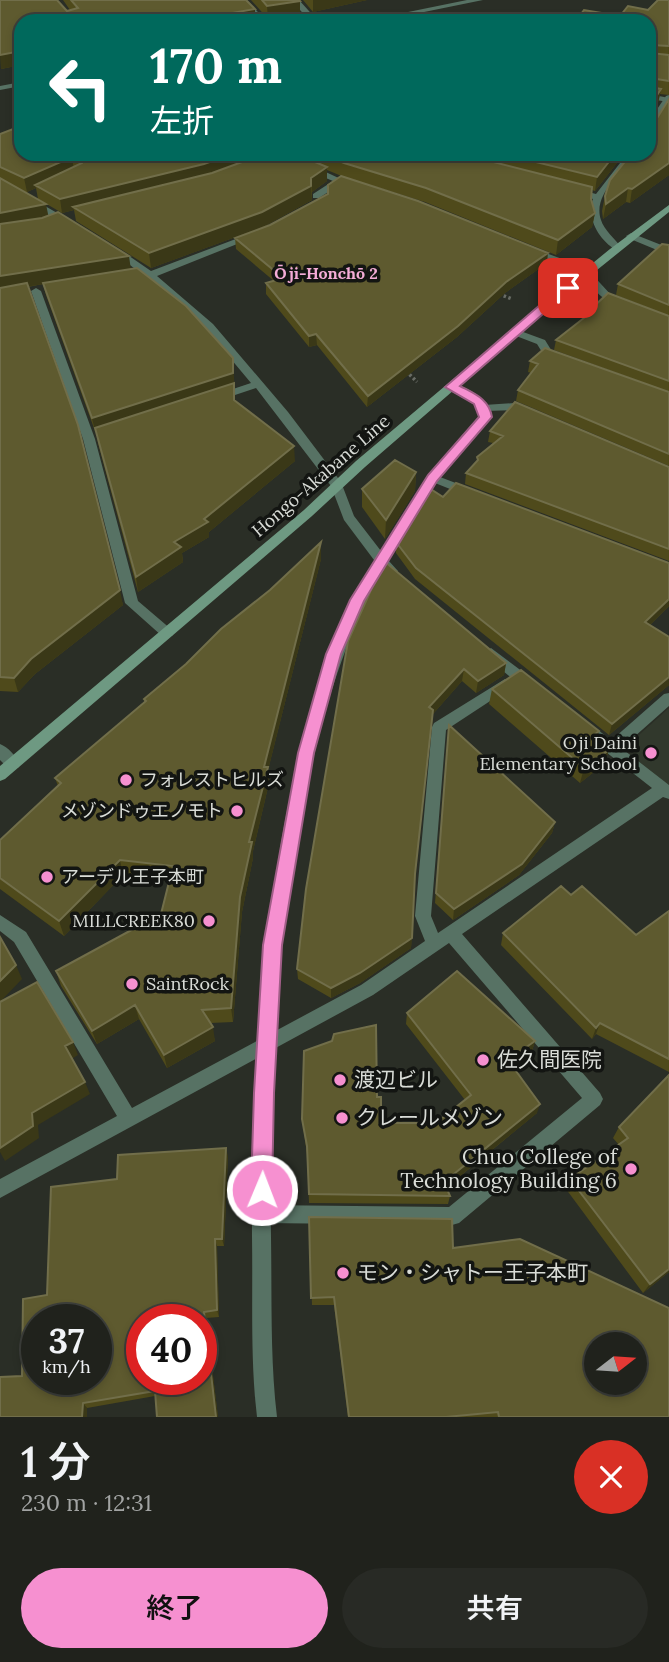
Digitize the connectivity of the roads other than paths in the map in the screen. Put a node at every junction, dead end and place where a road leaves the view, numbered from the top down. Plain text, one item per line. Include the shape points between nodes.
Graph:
1 (243, 0) edge
2 (295, 0) edge
3 (480, 0) edge
4 (256, 14) edge
5 (308, 14) edge
6 (403, 14) edge
7 (668, 99) edge
8 (656, 117) edge
9 (626, 161) edge
10 (299, 164) edge
11 (0, 183) edge
12 (560, 188) edge
13 (37, 194) edge
14 (598, 197) junction
15 (26, 198) junction
16 (314, 201) edge
17 (669, 208) edge
18 (267, 231) edge
19 (82, 232) edge
20 (631, 236) junction
21 (103, 244) edge
22 (516, 245) edge
23 (616, 247) junction
24 (669, 252) edge
25 (562, 262) edge
26 (585, 273) junction
27 (149, 274) junction
28 (129, 276) edge
29 (49, 289) edge
30 (632, 308) edge
31 (515, 332) junction
32 (575, 364) edge
33 (258, 384) junction
34 (451, 387) junction
35 (204, 402) edge
36 (484, 408) junction
37 (539, 416) edge
38 (102, 435) edge
39 (89, 439) junction
40 (432, 478) junction
41 (337, 485) junction
42 (484, 498) edge
43 (381, 561) junction
44 (402, 579) edge
45 (167, 633) junction
46 (475, 640) edge
47 (518, 675) junction
48 (537, 690) edge
49 (669, 698) edge
50 (576, 721) edge
51 (611, 749) junction
52 (0, 750) edge
53 (13, 764) junction
54 (0, 775) edge
55 (666, 791) edge
56 (0, 922) edge
57 (451, 933) junction
58 (433, 943) junction
59 (266, 1046) junction
60 (128, 1117) junction
61 (0, 1189) edge
62 (261, 1214) junction
63 (267, 1417) edge

1 - 4 street
2 - 5 street
3 - 6 street
7 - 8 street
9 - 14 street
10 - 16 street via 344,182
11 - 15 street
12 - 14 street
13 - 15 street
14 - 23 street via 595,218
15 - 19 street
17 - 20 main road, Hongo-Akabane Line
18 - 27 street
20 - 23 main road, Hongo-Akabane Line
20 - 24 street
21 - 27 street
22 - 25 street
23 - 26 main road, Hongo-Akabane Line
26 - 30 street via 608,298
26 - 31 main road, Hongo-Akabane Line
27 - 28 street
27 - 33 street via 209,326
29 - 39 street via 30,292
31 - 32 street via 541,342 549,355
31 - 34 main road, Hongo-Akabane Line
33 - 35 street
33 - 41 street
34 - 36 street
34 - 41 main road, Hongo-Akabane Line
36 - 37 street via 515,406
36 - 40 street via 485,417
38 - 39 street
39 - 45 street via 132,603
40 - 42 street
40 - 43 street
41 - 43 street via 348,517
41 - 45 main road, Hongo-Akabane Line
43 - 44 street
43 - 59 street via 333,654 306,753 273,945
45 - 53 main road, Hongo-Akabane Line
46 - 47 street
47 - 48 street
47 - 58 street via 439,727 423,915
49 - 51 street
50 - 51 street
51 - 55 street
52 - 53 street
53 - 54 main road, Hongo-Akabane Line
55 - 57 street
56 - 60 street via 20,937
57 - 58 street
57 - 62 street via 594,1099 452,1216
58 - 59 street via 367,990
59 - 60 street
59 - 62 street
60 - 61 street
62 - 63 street

